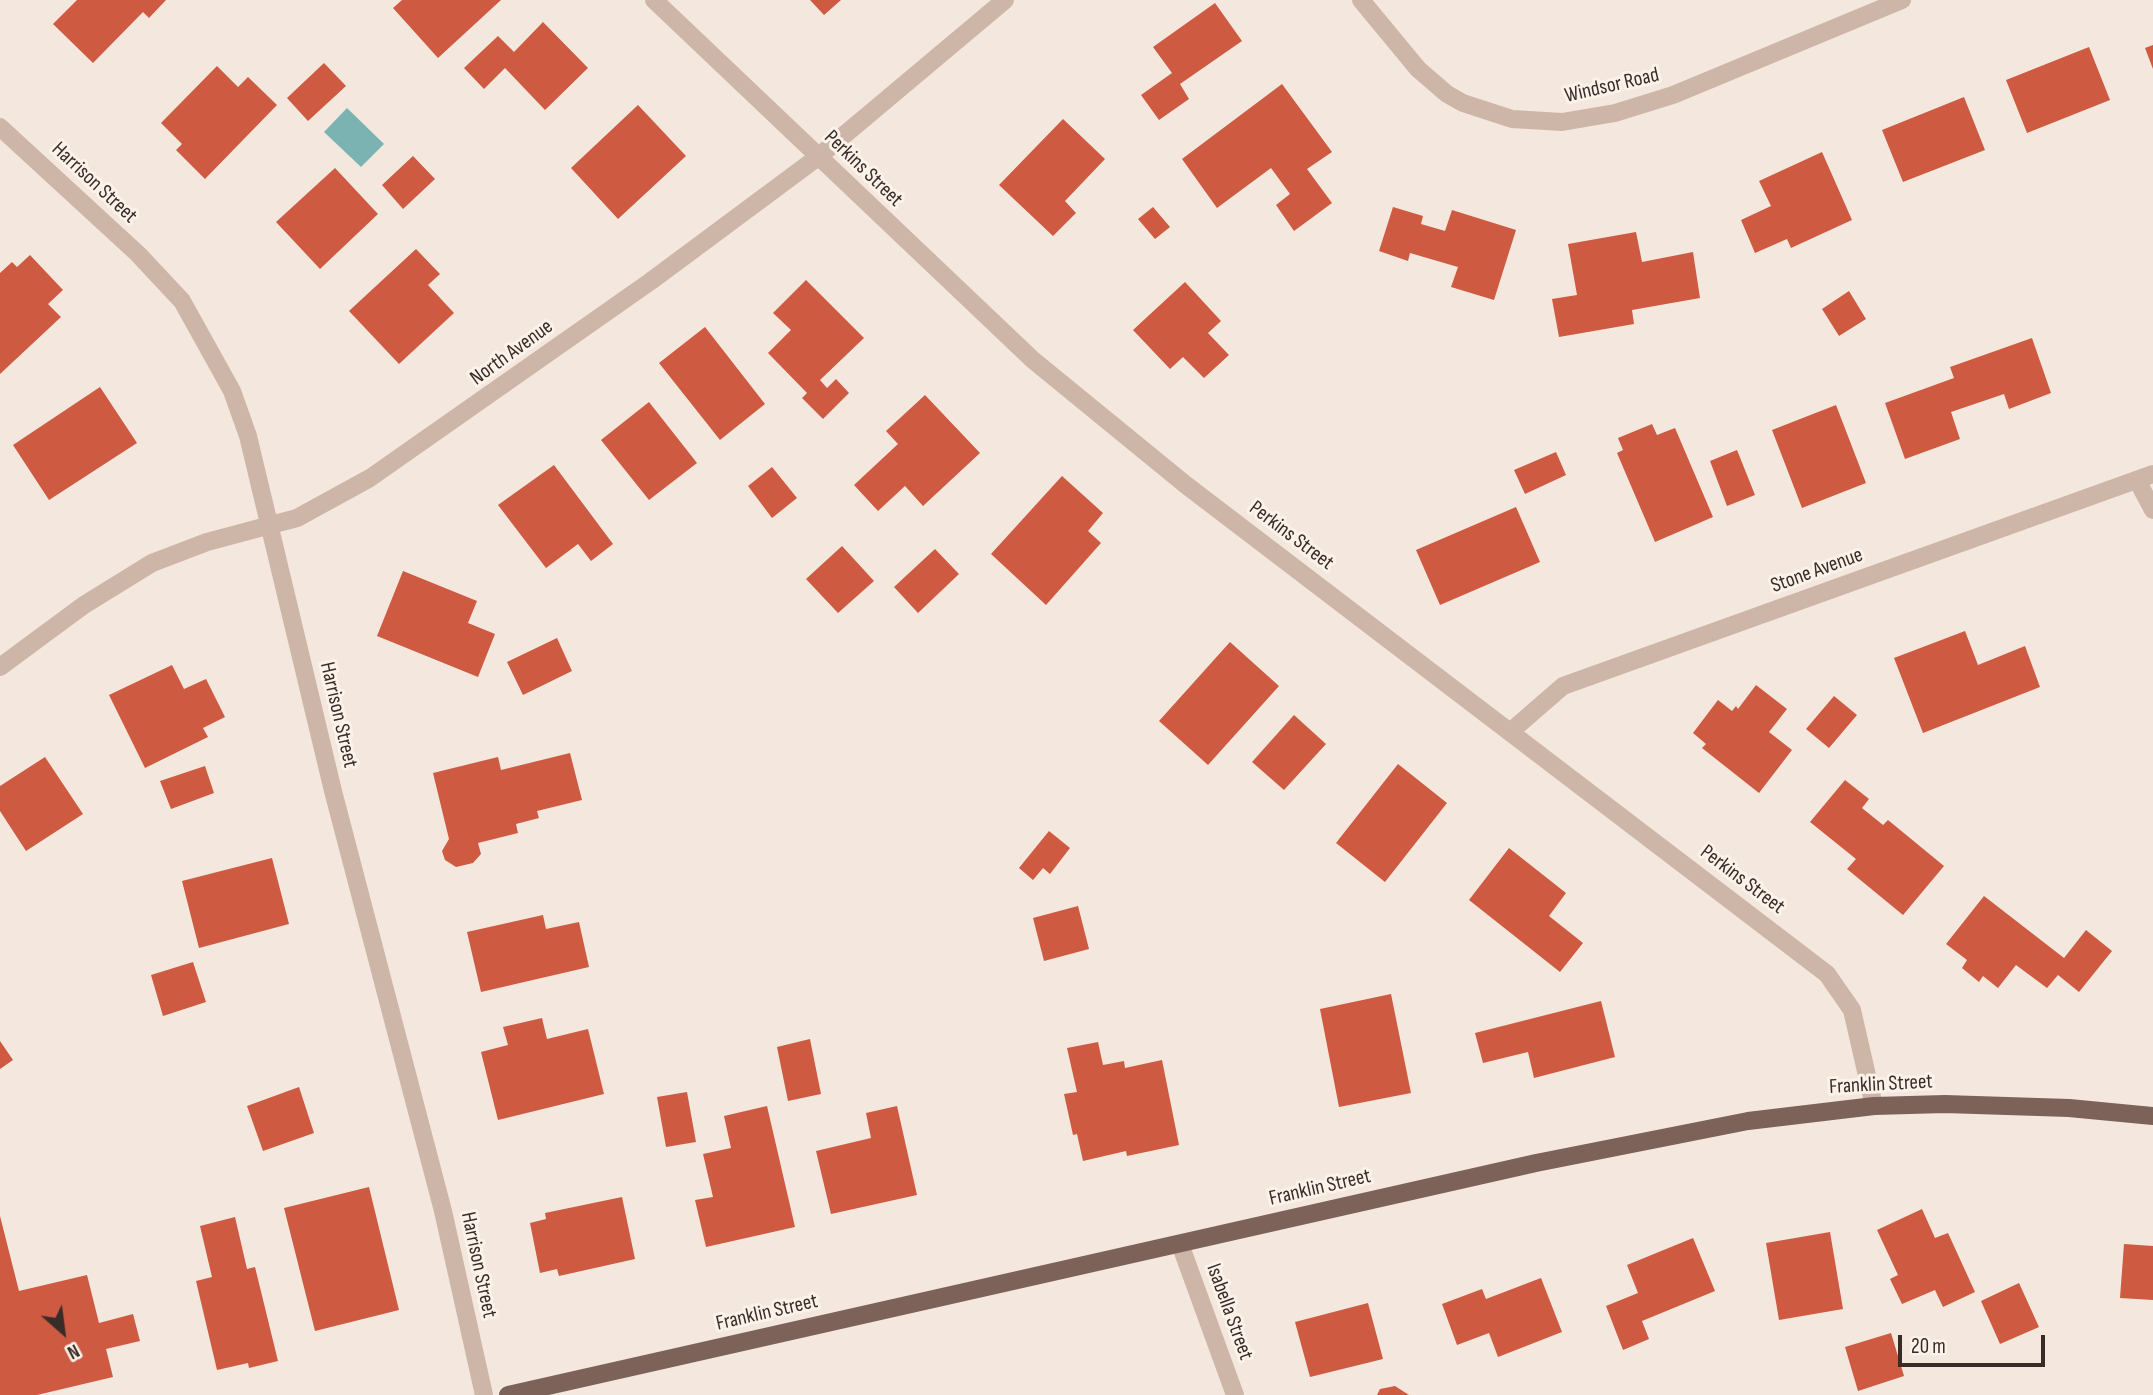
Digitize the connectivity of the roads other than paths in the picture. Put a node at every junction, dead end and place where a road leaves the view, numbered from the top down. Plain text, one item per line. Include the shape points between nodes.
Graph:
1 (654, 0) edge
2 (1005, 0) edge
3 (1361, 0) edge
4 (1902, 0) edge
5 (0, 127) edge
6 (818, 157) junction
7 (2145, 477) edge
8 (2153, 510) edge
9 (270, 528) junction
10 (0, 667) edge
11 (1510, 732) junction
12 (1874, 1106) junction
13 (2153, 1116) edge
14 (1180, 1244) junction
15 (484, 1395) edge
16 (508, 1395) edge
17 (1235, 1395) edge

1 - 6 street, Perkins Street
2 - 6 street, North Avenue
3 - 4 street, Windsor Road via 1418,69 1447,94 1513,119 1562,122 1615,113 1673,95
5 - 9 street, Harrison Street via 138,254 182,301 232,391
6 - 9 street, North Avenue via 424,442 321,506
6 - 11 street, Perkins Street via 1043,369 1186,485
7 - 8 street
7 - 11 street, Stone Avenue via 1563,686
9 - 10 street, North Avenue via 207,542 152,563 84,605
9 - 15 street, Harrison Street via 333,791 443,1211
11 - 12 street, Perkins Street via 1834,982 1856,1021
12 - 13 main road, Franklin Street via 2069,1108
12 - 14 main road, Franklin Street via 1748,1121 1627,1144
14 - 16 main road, Franklin Street
14 - 17 street, Isabella Street

